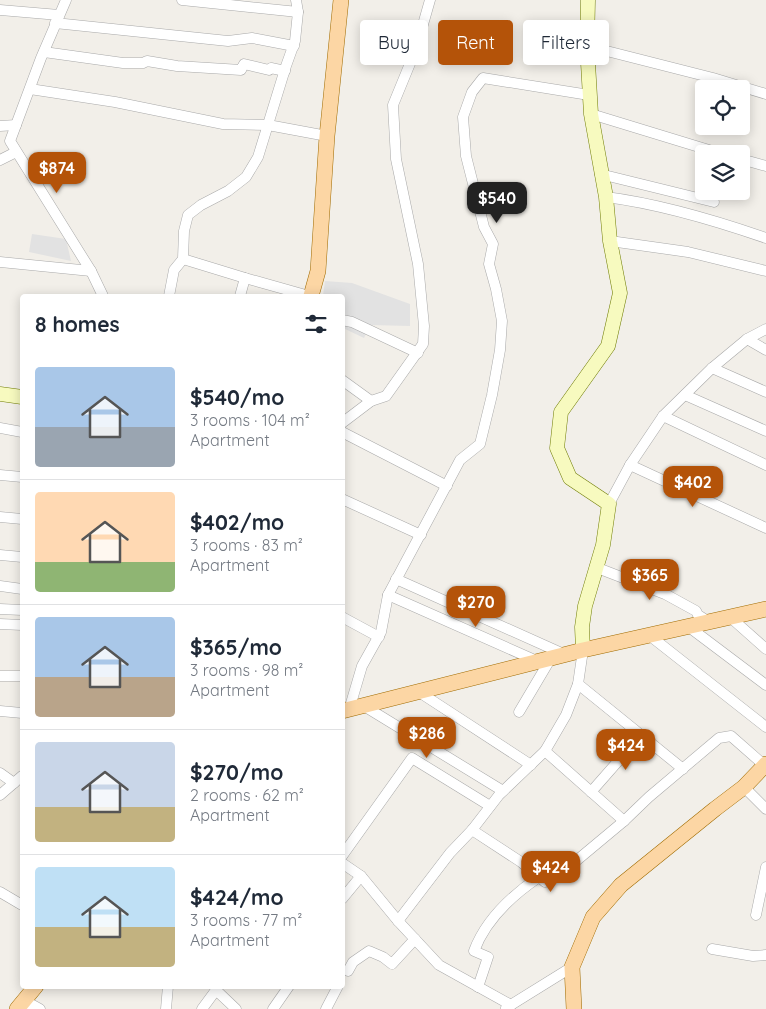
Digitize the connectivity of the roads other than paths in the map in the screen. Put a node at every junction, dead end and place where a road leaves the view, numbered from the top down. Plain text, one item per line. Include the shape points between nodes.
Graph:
1 (66, 0) edge
2 (182, 0) edge
3 (296, 0) edge
4 (342, 0) edge
5 (430, 0) edge
6 (588, 0) edge
7 (0, 10) edge
8 (298, 12) junction
9 (57, 19) junction
10 (588, 20) edge
11 (294, 46) junction
12 (44, 52) junction
13 (609, 52) edge
14 (588, 65) edge
15 (285, 72) junction
16 (30, 89) junction
17 (766, 94) edge
18 (589, 95) junction
19 (591, 114) junction
20 (16, 125) junction
21 (268, 125) junction
22 (0, 126) edge
23 (327, 136) junction
24 (695, 146) edge
25 (16, 152) junction
26 (2, 159) edge
27 (750, 162) edge
28 (766, 166) edge
29 (0, 169) edge
30 (600, 174) junction
31 (606, 197) junction
32 (714, 202) dead end
33 (766, 238) edge
34 (610, 241) junction
35 (183, 259) junction
36 (0, 262) edge
37 (91, 271) junction
38 (766, 271) edge
39 (245, 278) junction
40 (274, 292) edge
41 (102, 294) edge
42 (169, 294) edge
43 (241, 294) edge
44 (302, 294) edge
45 (312, 294) edge
46 (345, 321) edge
47 (766, 330) edge
48 (747, 340) junction
49 (766, 350) edge
50 (418, 352) junction
51 (712, 368) junction
52 (345, 382) edge
53 (766, 392) edge
54 (0, 394) edge
55 (685, 395) junction
56 (20, 397) edge
57 (371, 401) junction
58 (663, 416) junction
59 (345, 421) edge
60 (0, 428) edge
61 (766, 431) edge
62 (20, 432) edge
63 (345, 434) edge
64 (630, 465) junction
65 (766, 465) edge
66 (0, 475) edge
67 (20, 477) edge
68 (447, 486) junction
69 (345, 500) edge
70 (609, 504) junction
71 (0, 517) edge
72 (20, 519) edge
73 (766, 528) edge
74 (420, 535) junction
75 (0, 555) edge
76 (20, 557) edge
77 (596, 567) junction
78 (396, 579) junction
79 (0, 586) edge
80 (20, 589) edge
81 (388, 595) junction
82 (0, 608) edge
83 (766, 609) edge
84 (20, 610) edge
85 (730, 617) junction
86 (345, 619) edge
87 (709, 622) junction
88 (0, 624) edge
89 (20, 625) edge
90 (689, 626) junction
91 (649, 635) junction
92 (379, 637) junction
93 (766, 649) edge
94 (583, 650) junction
95 (566, 655) junction
96 (544, 660) junction
97 (0, 676) edge
98 (20, 676) edge
99 (578, 684) junction
100 (766, 685) edge
101 (418, 692) junction
102 (364, 706) junction
103 (346, 710) edge
104 (0, 711) edge
105 (519, 712) dead end
106 (20, 713) edge
107 (766, 727) edge
108 (645, 737) junction
109 (545, 751) junction
110 (765, 764) edge
111 (531, 765) junction
112 (683, 769) junction
113 (0, 773) edge
114 (20, 778) edge
115 (14, 783) junction
116 (744, 788) junction
117 (503, 791) junction
118 (591, 792) junction
119 (0, 796) edge
120 (490, 806) junction
121 (766, 808) edge
122 (624, 821) junction
123 (472, 830) junction
124 (345, 852) edge
125 (345, 865) edge
126 (766, 866) edge
127 (361, 876) junction
128 (539, 877) junction
129 (0, 892) edge
130 (763, 893) edge
131 (345, 895) edge
132 (20, 904) edge
133 (756, 915) dead end
134 (398, 921) junction
135 (415, 939) junction
136 (712, 949) dead end
137 (766, 955) edge
138 (572, 967) junction
139 (345, 972) edge
140 (478, 987) junction
141 (34, 989) edge
142 (168, 989) edge
143 (287, 989) edge
144 (336, 989) edge
145 (508, 1007) edge
146 (18, 1009) edge
147 (40, 1009) edge
148 (166, 1009) edge
149 (202, 1009) edge
150 (236, 1009) edge
151 (274, 1009) edge
152 (326, 1009) edge
153 (574, 1009) edge

1 - 9 street
2 - 8 street
3 - 8 street
4 - 23 main road
5 - 50 street via 416,49 393,105 396,159 418,264 424,326
6 - 10 main road
7 - 9 street
8 - 11 street
9 - 11 street via 228,41 252,38
9 - 12 street
11 - 15 street
12 - 15 street via 123,63 217,69 241,70 244,64
12 - 16 street
13 - 17 street
14 - 18 main road
15 - 21 street
16 - 20 street
16 - 21 street via 223,124
18 - 19 main road
18 - 68 street via 483,78 472,92 463,117 466,156 484,227 493,244 488,264 502,322 492,395 480,444 460,460
19 - 24 street
19 - 30 main road
20 - 22 street
20 - 25 street via 10,141
21 - 23 street
21 - 35 street via 258,157 246,176 188,215
23 - 45 main road via 318,271
25 - 26 street
25 - 37 street
26 - 29 street
27 - 28 street
30 - 31 main road
30 - 32 street
31 - 33 street via 640,201
31 - 34 main road
34 - 38 street via 688,252
34 - 70 main road via 620,293 608,346 561,412 557,448 570,478
35 - 39 street
35 - 42 street via 174,270
36 - 37 street
37 - 41 street
39 - 40 street
39 - 43 street
40 - 44 street
46 - 50 street
47 - 48 street
48 - 49 street
48 - 51 street
50 - 57 street via 386,396
51 - 53 street
51 - 55 street
52 - 57 street
54 - 56 main road
55 - 58 street
55 - 61 street
57 - 59 street
58 - 64 street
58 - 65 street
60 - 62 street
63 - 68 street
64 - 70 street
64 - 73 street
66 - 67 street
68 - 74 street
69 - 74 street
70 - 77 main road
71 - 72 street
74 - 78 street
75 - 76 street
77 - 87 street via 666,594
77 - 94 main road via 585,606
78 - 81 street
78 - 95 street
79 - 80 street
81 - 92 street
81 - 96 street
82 - 84 street
83 - 85 main road
85 - 87 main road
85 - 93 street
86 - 92 street
87 - 90 main road
88 - 89 street
90 - 91 main road
90 - 100 street
91 - 94 main road
91 - 107 street
92 - 103 street via 362,666
94 - 95 main road
94 - 99 street
95 - 96 main road
96 - 101 main road
96 - 105 street
97 - 98 street
99 - 108 street
99 - 109 street via 566,715
101 - 102 main road
101 - 111 street
102 - 103 main road
102 - 117 street
104 - 106 street
108 - 112 street
108 - 118 street via 630,753 627,750
109 - 111 street
109 - 118 street
110 - 112 street via 731,736 719,738
110 - 116 main road
111 - 117 street
112 - 122 street
113 - 115 street
114 - 115 street
115 - 119 street
116 - 121 street
116 - 138 main road via 621,885 593,917
117 - 120 street
118 - 122 street
120 - 123 street
120 - 124 street via 412,758
122 - 128 street via 564,871 545,882
123 - 128 street
123 - 134 street via 450,853
125 - 127 street
126 - 130 street
127 - 131 street
127 - 134 street
128 - 140 street via 516,892 480,936 474,951 488,957
129 - 132 street
130 - 133 street
134 - 135 street
135 - 139 street via 392,964 369,951
135 - 140 street via 439,965
136 - 137 street
138 - 145 street
138 - 153 main road
140 - 145 street
141 - 146 main road
142 - 148 street
143 - 151 street
144 - 152 street
146 - 147 street via 31,1004
149 - 150 street via 216,990

